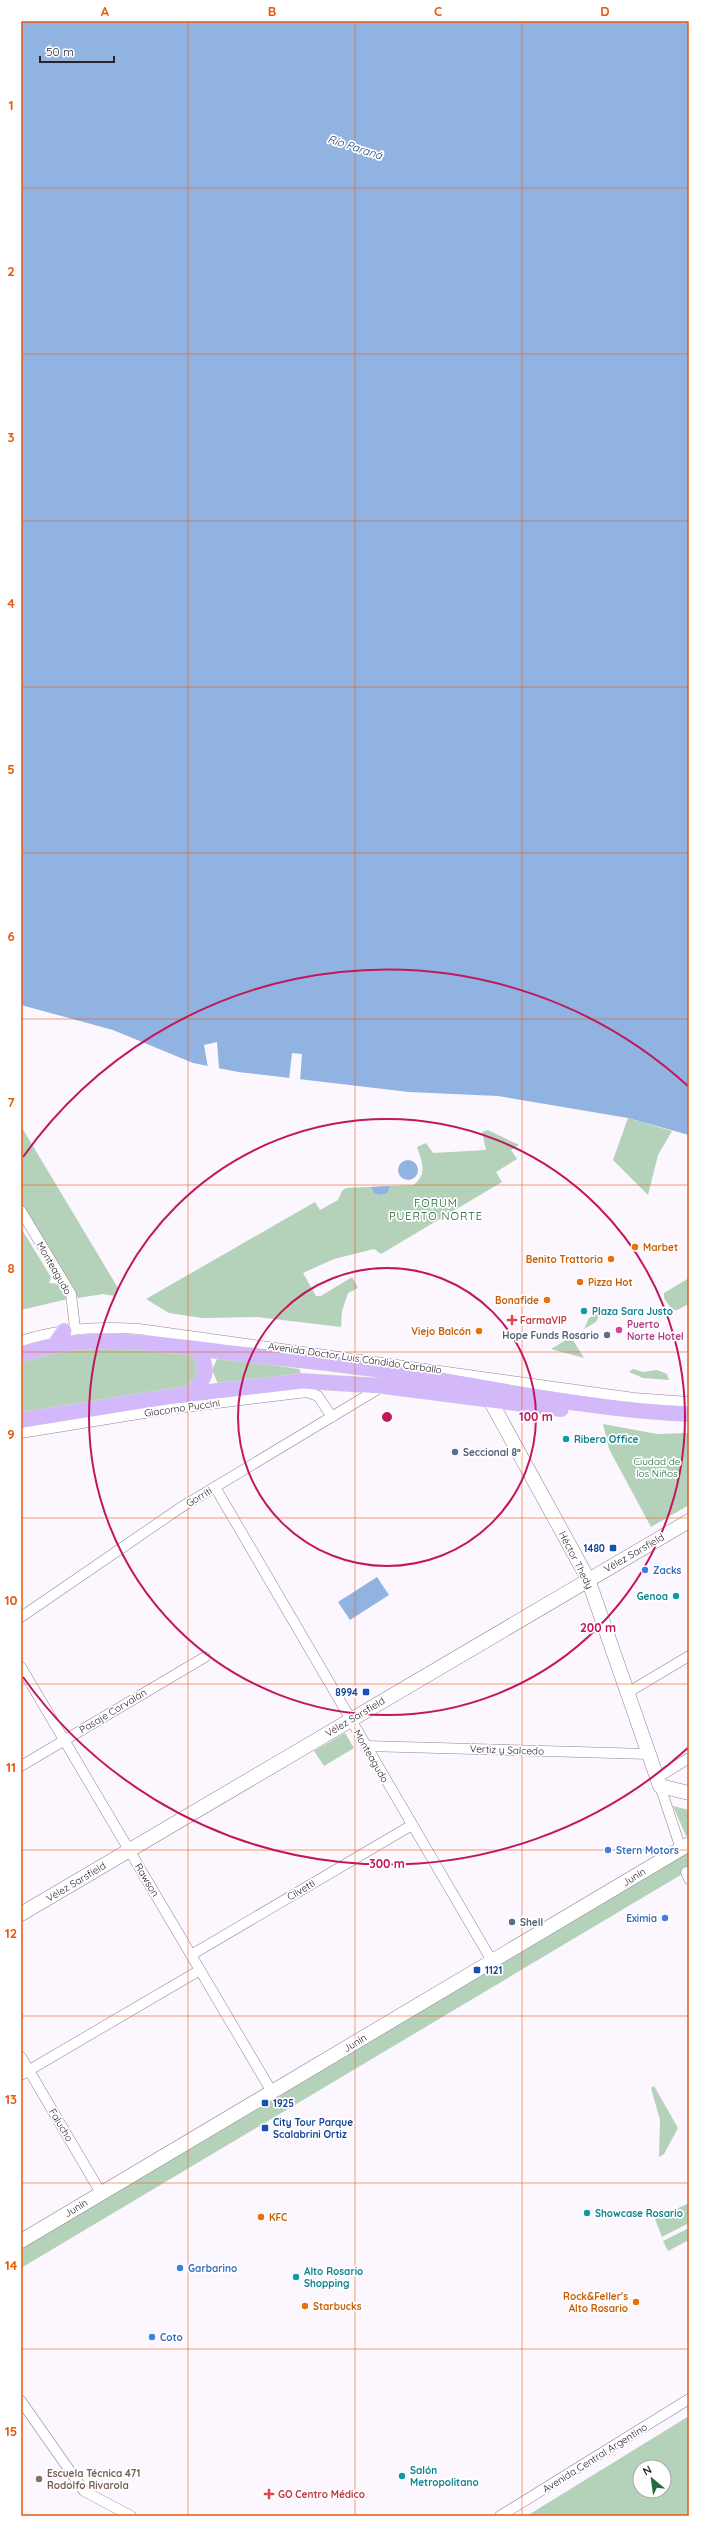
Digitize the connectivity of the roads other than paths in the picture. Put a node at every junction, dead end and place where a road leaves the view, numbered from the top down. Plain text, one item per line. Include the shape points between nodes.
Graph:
1 (21, 1211) edge
2 (70, 1330) junction
3 (159, 1331) junction
4 (21, 1341) edge
5 (166, 1345) junction
6 (53, 1347) junction
7 (197, 1349) junction
8 (21, 1355) edge
9 (475, 1375) junction
10 (383, 1386) junction
11 (483, 1388) junction
12 (188, 1394) junction
13 (490, 1401) junction
14 (689, 1402) edge
15 (689, 1414) edge
16 (332, 1417) junction
17 (21, 1420) edge
18 (689, 1425) edge
19 (21, 1433) edge
20 (215, 1487) junction
21 (689, 1521) edge
22 (588, 1579) junction
23 (21, 1617) edge
24 (689, 1656) edge
25 (205, 1657) dead end
26 (21, 1667) edge
27 (627, 1693) junction
28 (350, 1720) junction
29 (64, 1740) junction
30 (366, 1746) junction
31 (648, 1754) junction
32 (689, 1758) edge
33 (21, 1766) edge
34 (659, 1782) junction
35 (689, 1793) edge
36 (412, 1825) junction
37 (685, 1847) edge
38 (129, 1850) junction
39 (21, 1914) edge
40 (191, 1955) junction
41 (492, 1962) junction
42 (200, 1970) junction
43 (21, 2057) edge
44 (25, 2073) edge
45 (272, 2092) junction
46 (102, 2193) junction
47 (21, 2241) edge
48 (689, 2399) edge
49 (21, 2401) edge
50 (131, 2516) edge
51 (500, 2516) edge

1 - 2 street, Monteagudo via 71,1294
2 - 3 street, Avenida Doctor Luis Cándido Carballo via 101,1326
2 - 4 street, Avenida Doctor Luis Cándido Carballo
2 - 6 main road
3 - 5 main road
3 - 9 street, Avenida Doctor Luis Cándido Carballo
5 - 6 main road, Avenida Doctor Luis Cándido Carballo via 121,1342
5 - 7 main road, Avenida Doctor Luis Cándido Carballo
6 - 8 main road, Avenida Doctor Luis Cándido Carballo
7 - 11 main road, Avenida Doctor Luis Cándido Carballo via 389,1371
7 - 12 main road via 204,1360 205,1374 199,1386
9 - 11 street, Héctor Thedy
9 - 14 street, Avenida Doctor Luis Cándido Carballo via 634,1398
10 - 12 main road via 302,1381
10 - 13 main road
10 - 16 street, Gorriti
11 - 13 main road, Héctor Thedy
11 - 15 main road, Avenida Doctor Luis Cándido Carballo via 629,1409
12 - 17 main road
13 - 18 main road
13 - 22 main road, Héctor Thedy
16 - 19 street, Giacomo Puccini via 318,1396 307,1392 169,1409
16 - 20 street, Gorriti
20 - 23 street, Gorriti via 180,1508
20 - 28 street, Monteagudo
21 - 22 main road, Vélez Sarsfield
22 - 27 main road, Héctor Thedy
22 - 28 main road, Vélez Sarsfield
24 - 27 street
25 - 29 street, Pasaje Corvalán
26 - 29 street, Rawson
27 - 31 main road, Héctor Thedy
28 - 30 street, Monteagudo
28 - 38 main road, Vélez Sarsfield
29 - 33 street, Pasaje Corvalán
29 - 38 street, Rawson
30 - 31 street, Vertiz y Salcedo
30 - 36 street, Monteagudo
31 - 34 main road, Héctor Thedy
32 - 34 street
34 - 35 main road
34 - 37 street, Héctor Thedy
36 - 40 street, Cilvetti
36 - 41 street, Monteagudo
37 - 41 main road, Junín
38 - 39 main road, Vélez Sarsfield
38 - 40 street, Rawson
40 - 42 street, Rawson
41 - 45 main road, Junín
42 - 44 street
42 - 45 street, Rawson
43 - 44 street, Falucho
44 - 46 street, Falucho
45 - 46 main road, Junín
46 - 47 main road, Junín
48 - 51 street, Avenida Central Argentino
49 - 50 street via 84,2491

